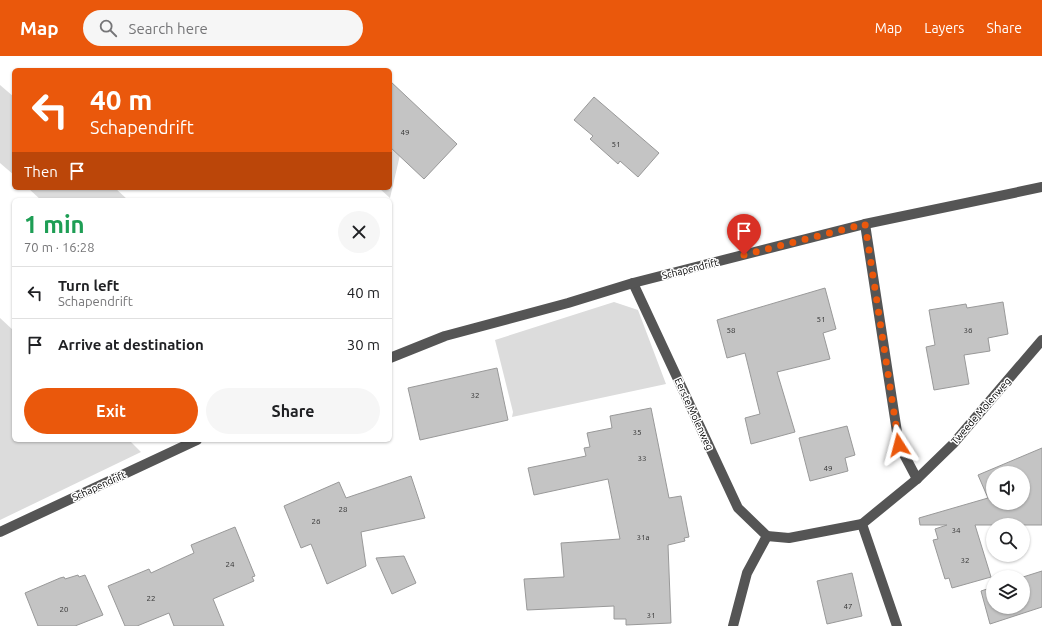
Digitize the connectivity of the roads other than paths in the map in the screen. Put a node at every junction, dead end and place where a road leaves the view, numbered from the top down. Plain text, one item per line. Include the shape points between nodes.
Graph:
1 (1042, 187) edge
2 (865, 224) junction
3 (633, 283) junction
4 (1042, 340) edge
5 (392, 357) edge
6 (193, 442) edge
7 (917, 480) junction
8 (862, 524) junction
9 (0, 532) edge
10 (767, 536) junction
11 (733, 626) edge
12 (897, 626) edge

1 - 2 street, Schapendrift
2 - 3 street, Schapendrift
2 - 7 street via 899,445
3 - 5 street, Schapendrift via 445,336
3 - 10 street, Eerste Molenweg via 738,508
4 - 7 street, Tweede Molenweg via 953,444
6 - 9 street, Schapendrift
7 - 8 street, Tweede Molenweg
8 - 10 street via 789,538
8 - 12 street
10 - 11 street via 747,573

